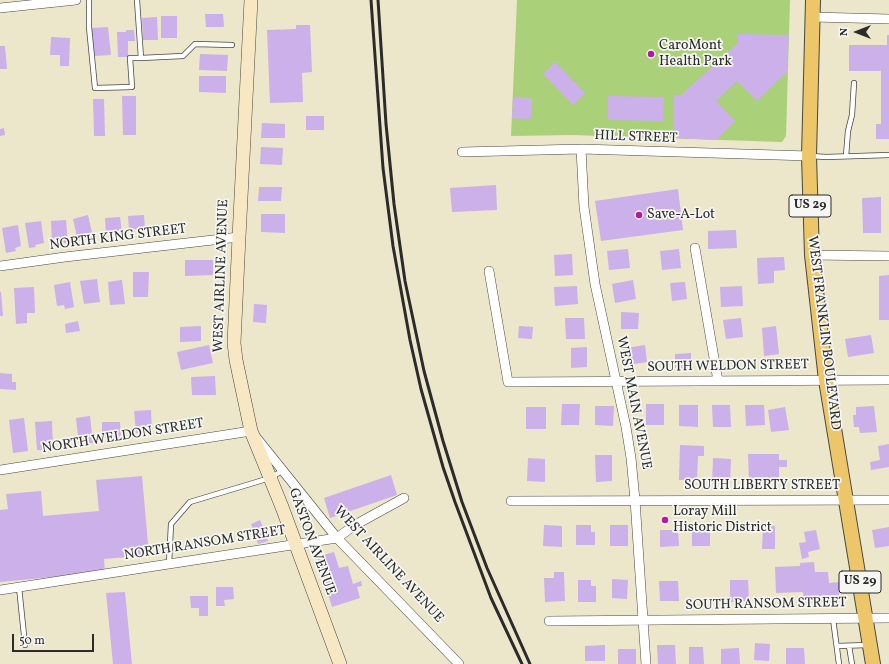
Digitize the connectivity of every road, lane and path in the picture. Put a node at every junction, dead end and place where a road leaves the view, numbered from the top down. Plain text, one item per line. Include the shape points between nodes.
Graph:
1 (76, 0) edge
2 (89, 0) edge
3 (137, 0) edge
4 (251, 0) edge
5 (813, 0) edge
6 (0, 8) edge
7 (813, 17) junction
8 (889, 19) edge
9 (232, 45) dead end
10 (140, 58) junction
11 (854, 83) dead end
12 (581, 149) junction
13 (462, 152) dead end
14 (889, 155) edge
15 (809, 156) junction
16 (846, 156) junction
17 (239, 238) junction
18 (695, 248) dead end
19 (812, 255) junction
20 (889, 256) edge
21 (0, 266) edge
22 (489, 271) dead end
23 (826, 380) junction
24 (889, 380) edge
25 (718, 381) junction
26 (616, 382) junction
27 (251, 431) junction
28 (0, 470) edge
29 (282, 471) junction
30 (270, 478) junction
31 (404, 498) dead end
32 (635, 500) junction
33 (847, 500) junction
34 (889, 500) edge
35 (511, 501) dead end
36 (337, 538) junction
37 (294, 544) junction
38 (169, 564) junction
39 (19, 587) junction
40 (0, 590) edge
41 (866, 618) junction
42 (889, 618) edge
43 (833, 619) junction
44 (643, 620) junction
45 (549, 621) dead end
46 (25, 645) dead end
47 (870, 645) junction
48 (837, 646) junction
49 (849, 646) junction
50 (340, 664) edge
51 (459, 664) edge
52 (646, 664) edge
53 (839, 664) edge
54 (852, 664) edge
55 (873, 664) edge

1 - 6 street
2 - 10 lane via 95,88 132,87 130,58
3 - 10 lane
4 - 17 main road, WEST AIRLINE AVENUE
5 - 7 main road, WEST FRANKLIN BOULEVARD / US 29
7 - 8 street
7 - 15 main road, WEST FRANKLIN BOULEVARD / US 29
9 - 10 lane via 194,44 183,56
11 - 16 lane
12 - 13 street, HILL STREET
12 - 15 street, HILL STREET
12 - 26 street, WEST MAIN AVENUE via 590,255
14 - 16 lane
15 - 16 lane
15 - 19 main road, WEST FRANKLIN BOULEVARD / US 29
17 - 21 street, NORTH KING STREET
17 - 27 main road, WEST AIRLINE AVENUE via 234,343 238,377
18 - 25 street
19 - 20 street
19 - 23 main road, WEST FRANKLIN BOULEVARD / US 29
22 - 26 street via 508,382
23 - 24 street, SOUTH WELDON STREET
23 - 25 street, SOUTH WELDON STREET
23 - 33 main road, WEST FRANKLIN BOULEVARD / US 29
25 - 26 street, SOUTH WELDON STREET
26 - 32 street, WEST MAIN AVENUE via 626,427
27 - 28 street, NORTH WELDON STREET
27 - 29 street, WEST AIRLINE AVENUE
27 - 30 main road, GASTON AVENUE
29 - 30 lane
29 - 36 street, WEST AIRLINE AVENUE
30 - 37 main road, GASTON AVENUE
30 - 38 lane via 190,502 171,524
31 - 36 street, NORTH RANSOM STREET
32 - 33 street, SOUTH LIBERTY STREET
32 - 35 street, SOUTH LIBERTY STREET
32 - 44 street, WEST MAIN AVENUE
33 - 34 street, SOUTH LIBERTY STREET
33 - 41 main road, WEST FRANKLIN BOULEVARD / US 29
36 - 37 street, NORTH RANSOM STREET
36 - 51 street, WEST AIRLINE AVENUE
37 - 38 street, NORTH RANSOM STREET
37 - 50 main road, GASTON AVENUE
38 - 39 street, NORTH RANSOM STREET
39 - 40 street, NORTH RANSOM STREET
39 - 46 lane
41 - 42 street, SOUTH RANSOM STREET
41 - 43 street, SOUTH RANSOM STREET
41 - 47 main road, WEST FRANKLIN BOULEVARD / US 29
43 - 44 street, SOUTH RANSOM STREET
43 - 48 lane
44 - 45 street
44 - 52 street, WEST MAIN AVENUE
47 - 49 lane
47 - 55 main road, WEST FRANKLIN BOULEVARD / US 29
48 - 49 lane
48 - 53 lane
49 - 54 lane

